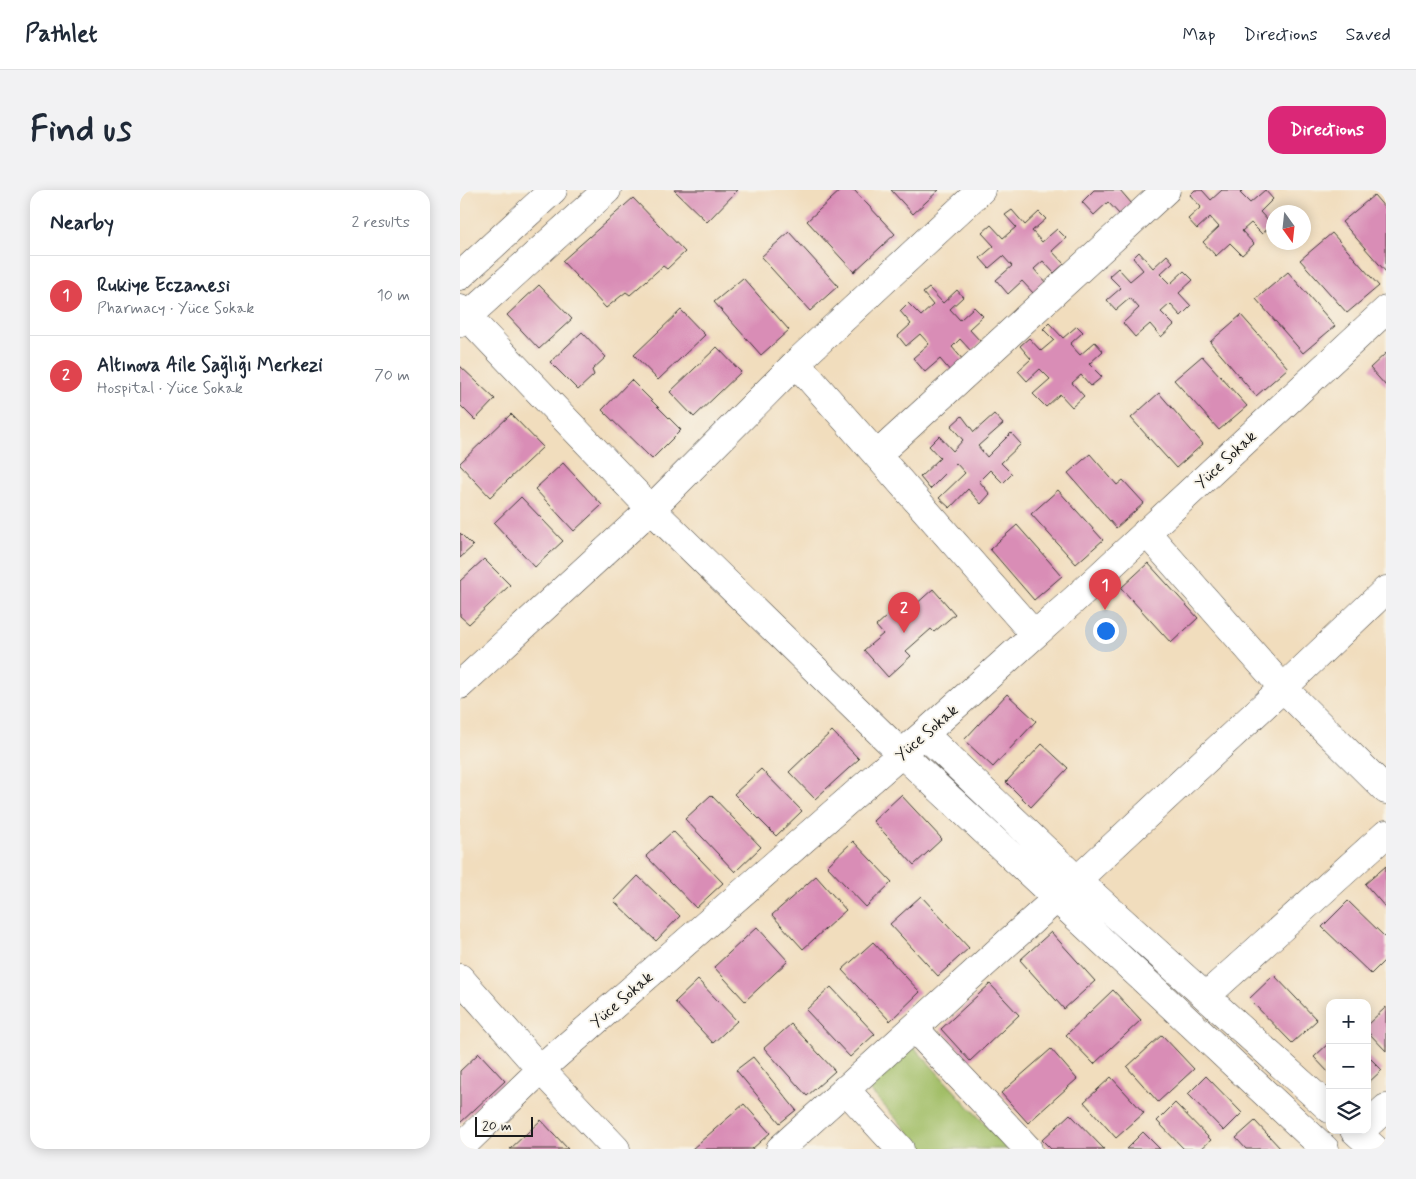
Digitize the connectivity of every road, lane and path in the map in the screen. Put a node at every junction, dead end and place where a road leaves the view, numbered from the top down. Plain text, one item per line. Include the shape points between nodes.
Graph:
1 (553, 190) edge
2 (607, 190) edge
3 (981, 190) edge
4 (1166, 190) edge
5 (460, 276) edge
6 (1386, 310) edge
7 (462, 316) edge
8 (796, 363) junction
9 (877, 456) junction
10 (652, 509) junction
11 (1146, 532) junction
12 (1386, 590) edge
13 (1034, 634) junction
14 (460, 685) edge
15 (1283, 688) junction
16 (924, 734) junction
17 (902, 754) junction
18 (1386, 790) edge
19 (1386, 834) edge
20 (1077, 880) junction
21 (1057, 898) junction
22 (460, 978) edge
23 (1206, 996) junction
24 (914, 1028) junction
25 (541, 1070) junction
26 (845, 1089) junction
27 (1326, 1105) edge
28 (1386, 1108) edge
29 (1359, 1136) edge
30 (460, 1148) edge
31 (616, 1149) edge
32 (780, 1149) edge
33 (900, 1149) edge
34 (1028, 1149) edge
35 (1325, 1149) edge

1 - 5 street
2 - 7 street
3 - 8 street
4 - 9 street
6 - 11 street, Yüce Sokak
7 - 10 street
8 - 9 street
8 - 10 street
9 - 13 street
10 - 14 street
10 - 17 street
11 - 13 street, Yüce Sokak
11 - 15 street
12 - 15 street
13 - 16 street, Yüce Sokak
15 - 18 street
15 - 20 street
16 - 17 street, Yüce Sokak
16 - 20 street
17 - 21 street
17 - 25 street, Yüce Sokak
19 - 23 street
20 - 23 street
21 - 24 street
21 - 35 street
22 - 25 street
23 - 27 street
24 - 26 street
24 - 34 street
25 - 30 street, Yüce Sokak
25 - 31 street
26 - 32 street
26 - 33 street
28 - 29 street

